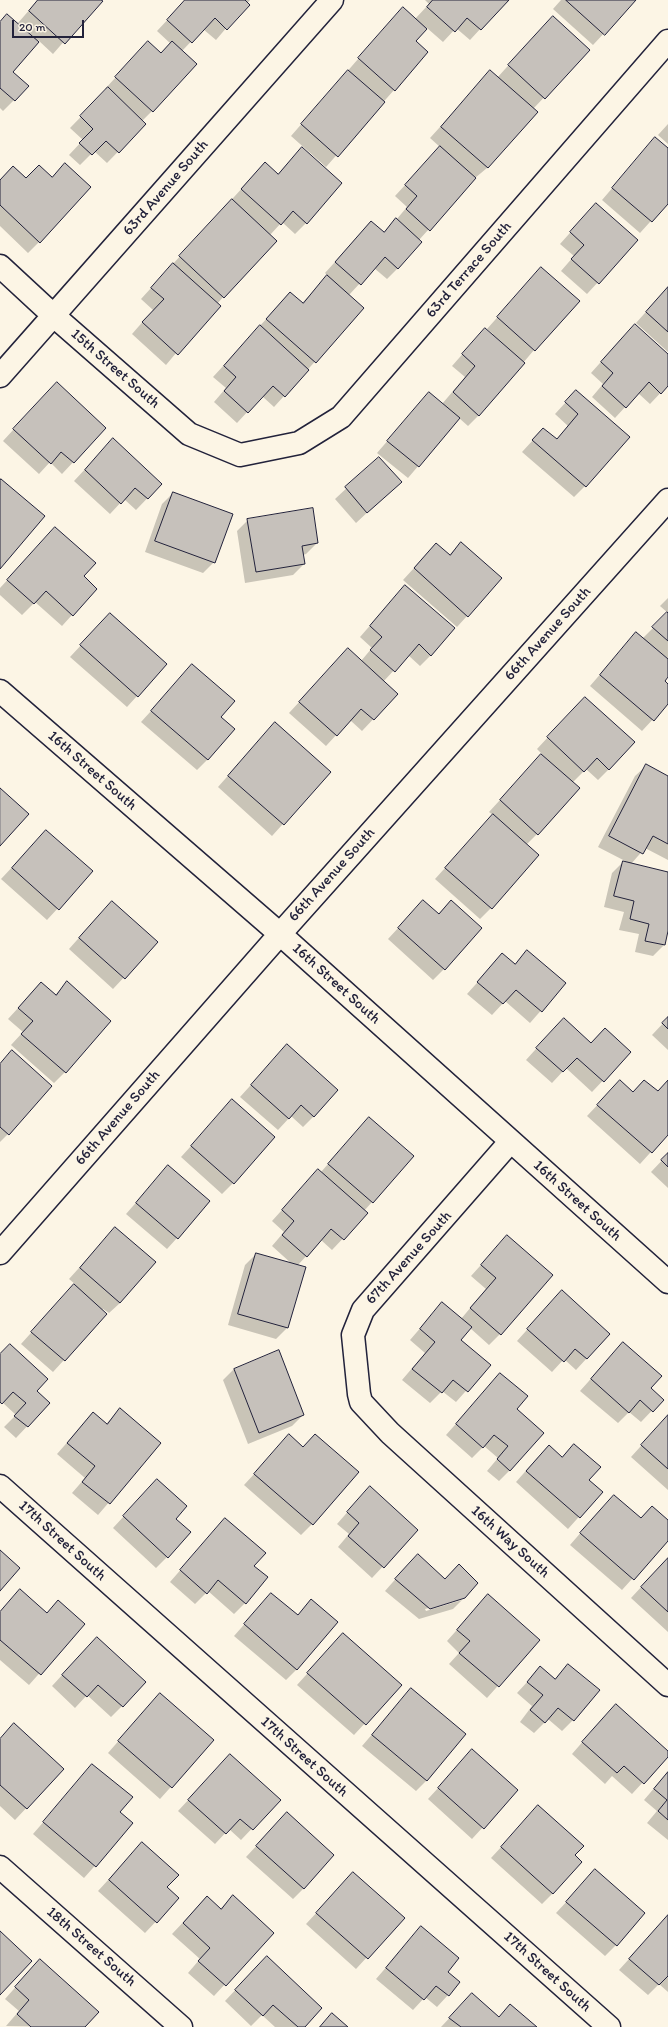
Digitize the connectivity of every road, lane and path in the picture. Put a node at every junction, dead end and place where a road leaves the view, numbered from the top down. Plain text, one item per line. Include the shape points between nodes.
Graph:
1 (332, 0) edge
2 (668, 41) edge
3 (0, 266) edge
4 (54, 316) junction
5 (0, 376) edge
6 (240, 455) joint
7 (668, 500) edge
8 (0, 691) edge
9 (280, 934) junction
10 (510, 1142) junction
11 (0, 1253) edge
12 (668, 1282) edge
13 (359, 1394) joint
14 (0, 1486) edge
15 (668, 1685) edge
16 (0, 1867) edge
17 (181, 2027) edge
18 (609, 2027) edge

1 - 4 street, 63rd Avenue South
2 - 6 street, 63rd Terrace South via 341,417 299,443
3 - 4 street, 15th Street South
4 - 5 street, 63rd Avenue South
4 - 6 street, 15th Street South via 189,434
7 - 9 street, 66th Avenue South
8 - 9 street, 16th Street South
9 - 10 street, 16th Street South
9 - 11 street, 66th Avenue South
10 - 12 street, 16th Street South
10 - 13 street, 67th Avenue South via 363,1310 353,1335
13 - 15 street, 16th Way South via 361,1402 390,1433
14 - 18 street, 17th Street South
16 - 17 street, 18th Street South

